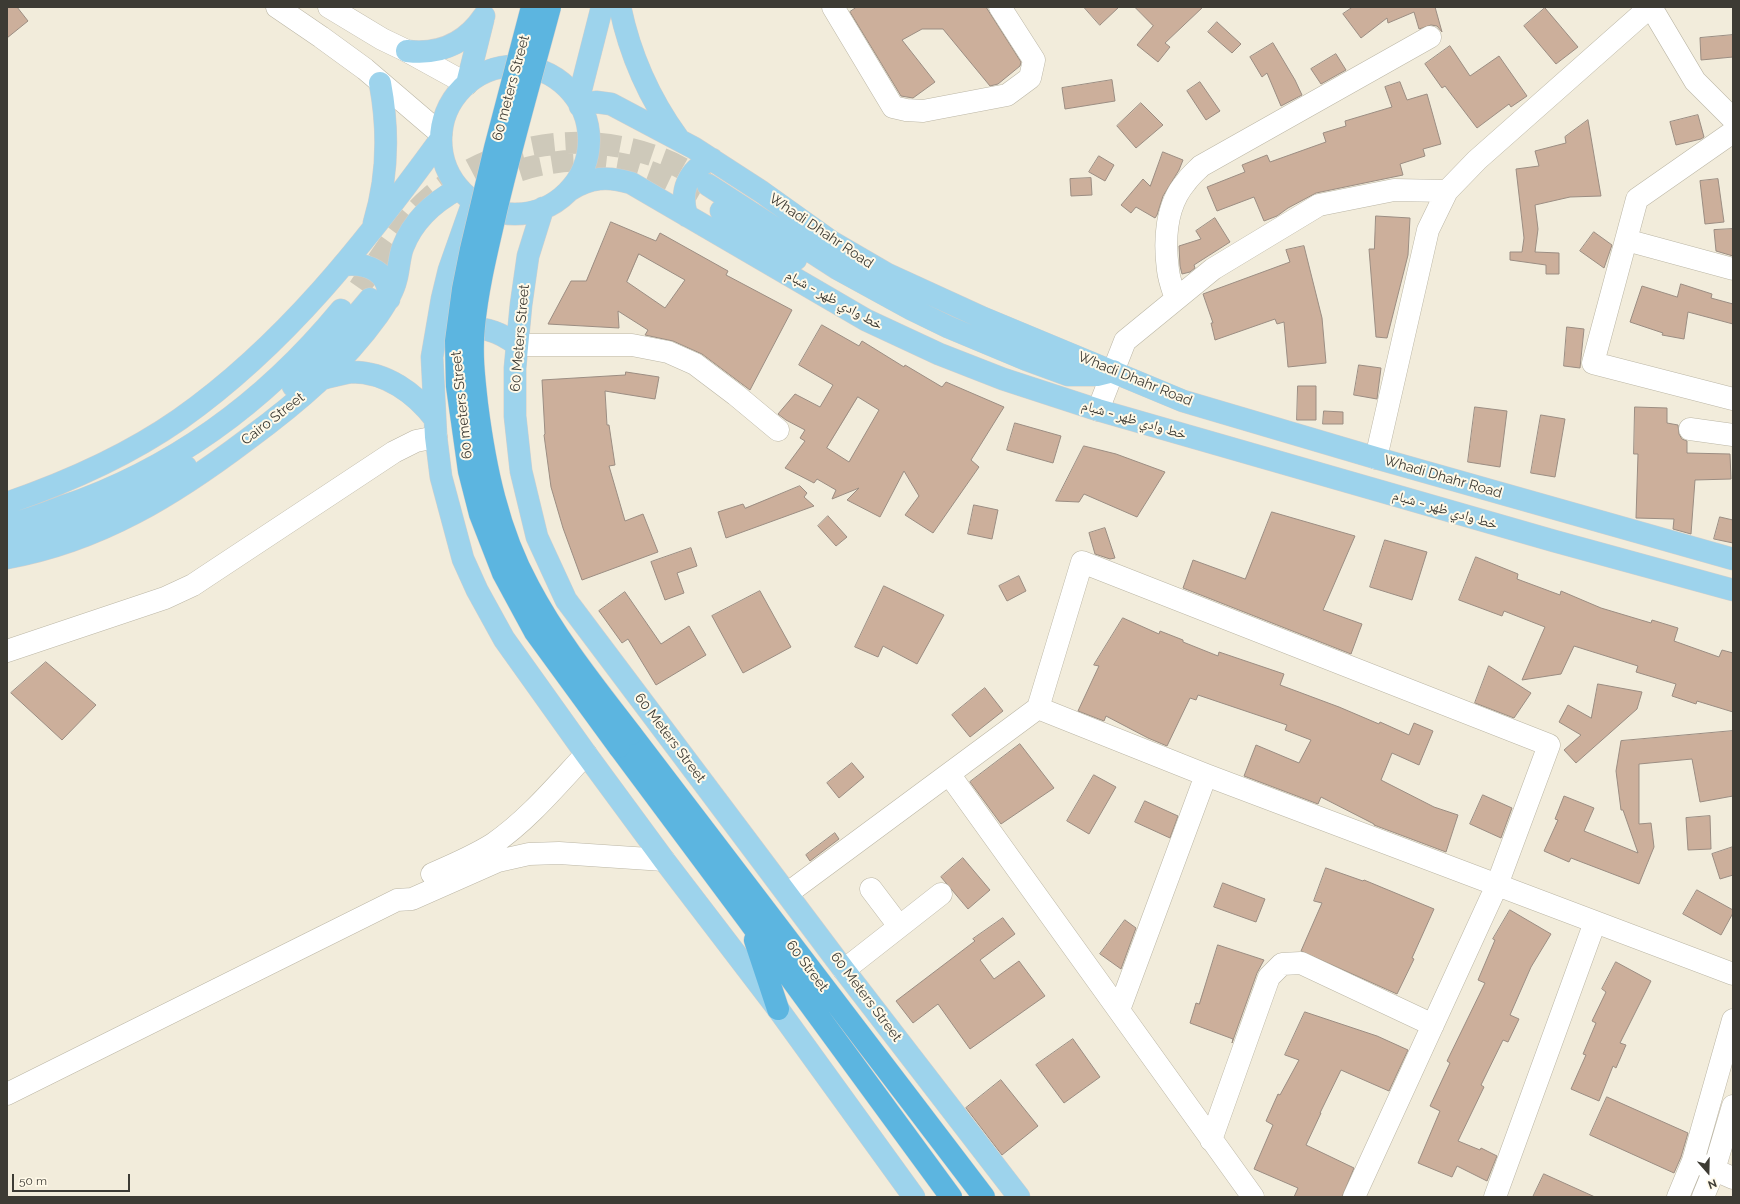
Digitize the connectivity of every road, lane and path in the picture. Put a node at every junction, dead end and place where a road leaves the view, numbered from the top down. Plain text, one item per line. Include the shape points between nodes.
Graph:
1 (277, 7) edge
2 (329, 7) edge
3 (532, 7) edge
4 (550, 7) edge
5 (602, 7) edge
6 (620, 7) edge
7 (833, 7) edge
8 (1000, 7) edge
9 (1650, 7) edge
10 (485, 11) edge
11 (1430, 37) dead end
12 (407, 51) junction
13 (380, 83) junction
14 (467, 84) junction
15 (579, 104) junction
16 (1733, 119) edge
17 (1733, 132) edge
18 (441, 137) junction
19 (680, 140) junction
20 (712, 159) junction
21 (570, 190) junction
22 (1447, 191) junction
23 (466, 195) junction
24 (543, 208) junction
25 (687, 216) junction
26 (371, 232) junction
27 (1626, 240) junction
28 (344, 265) junction
29 (1733, 269) edge
30 (373, 295) junction
31 (1176, 299) junction
32 (435, 339) junction
33 (517, 345) junction
34 (1113, 371) junction
35 (325, 378) junction
36 (1733, 400) edge
37 (1098, 410) junction
38 (435, 428) junction
39 (1690, 429) dead end
40 (778, 430) dead end
41 (1733, 435) edge
42 (1376, 458) junction
43 (7, 504) edge
44 (1561, 510) junction
45 (7, 525) edge
46 (1554, 541) junction
47 (7, 543) edge
48 (7, 558) edge
49 (1733, 559) edge
50 (1733, 590) edge
51 (7, 651) edge
52 (1038, 708) junction
53 (625, 741) junction
54 (586, 754) junction
55 (949, 774) junction
56 (1206, 775) junction
57 (664, 860) junction
58 (475, 863) junction
59 (1497, 885) junction
60 (871, 889) dead end
61 (788, 893) junction
62 (941, 894) dead end
63 (748, 920) junction
64 (1595, 922) junction
65 (899, 926) junction
66 (844, 970) junction
67 (1733, 974) edge
68 (778, 1009) junction
69 (1119, 1010) junction
70 (1733, 1020) edge
71 (1433, 1025) junction
72 (7, 1094) edge
73 (1733, 1106) edge
74 (1211, 1140) junction
75 (1693, 1161) junction
76 (1724, 1174) edge
77 (914, 1197) edge
78 (951, 1197) edge
79 (984, 1197) edge
80 (1019, 1197) edge
81 (1253, 1197) edge
82 (1354, 1197) edge
83 (1495, 1197) edge
84 (1678, 1197) edge
85 (1703, 1197) edge

1 - 13 street via 365,69
2 - 12 street
3 - 53 highway, 60 meters Street, bridge via 467,269 456,341 457,386 469,471 480,514 503,573 535,632
4 - 53 highway, 60 meters Street, bridge via 480,280 474,328 475,382 487,470 498,513 516,561 529,588
5 - 15 main road
6 - 19 main road via 631,51 640,74 658,109
7 - 8 street via 893,107 923,111 1007,95 1030,78 1034,60
9 - 16 street via 1695,81
9 - 22 street via 1477,160
10 - 12 main road via 470,34 451,46 430,52
10 - 14 main road
11 - 31 street via 1201,166 1186,182 1168,216 1168,270
12 - 14 street
13 - 18 street
13 - 26 main road via 386,121 386,160 380,203
14 - 15 main road via 495,69 526,67 542,71 556,79 568,89
14 - 18 main road via 449,107 443,120
15 - 19 main road, Whadi Dhahr Road via 611,104
15 - 21 main road via 588,127 589,150 579,178
17 - 27 street via 1637,199
18 - 23 main road via 445,166
18 - 26 main road
19 - 20 main road, Whadi Dhahr Road
20 - 25 main road via 697,168 687,182 683,199
20 - 34 main road, Whadi Dhahr Road via 832,242 887,274 981,317
21 - 24 main road
21 - 25 main road, خط وادي ظهر - شبام via 589,180 620,180 631,183
22 - 31 street via 1394,190 1319,205 1213,269
22 - 42 street via 1428,230
23 - 24 main road via 486,209 515,214
23 - 30 main road, Cairo Street via 431,207 410,233 402,248 396,282
23 - 32 main road, 60 Meters Street via 460,236 449,270
24 - 33 main road, 60 Meters Street via 528,256
25 - 37 main road, خط وادي ظهر - شبام via 866,320 1003,379
26 - 28 main road
27 - 29 street
27 - 36 street via 1594,363
28 - 30 main road via 362,264 376,271 389,288
28 - 43 main road via 268,347 240,373 179,420 106,463
30 - 35 main road, Cairo Street via 362,337
30 - 45 main road via 327,327 291,366 214,430 127,481 81,501
30 - 47 main road via 312,368 256,418 202,457 141,493 107,509 73,523
31 - 34 street via 1125,341
32 - 33 main road via 455,329 477,327 499,333
32 - 38 main road, 60 Meters Street via 432,357
33 - 40 street via 632,345 668,352 695,364
33 - 61 main road, 60 Meters Street via 515,416 521,471 537,537 566,600
34 - 37 street
34 - 37 main road via 1097,375 1068,375 948,327 838,269 705,191 765,240 901,322 994,364 1069,389 1089,401
34 - 42 main road, Whadi Dhahr Road via 1183,400
35 - 38 main road via 351,372 379,377 416,397
35 - 48 main road, Cairo Street via 265,427 202,474 166,497 92,533 39,551
37 - 46 main road, خط وادي ظهر - شبام
38 - 51 street via 179,592
38 - 54 main road, 60 Meters Street via 441,477 455,534 477,590 504,639
39 - 41 street
42 - 44 main road, Whadi Dhahr Road
44 - 46 main road
44 - 49 main road, Whadi Dhahr Road
46 - 50 main road, خط وادي ظهر - شبام
52 - 55 street
52 - 56 street
52 - 59 street via 1082,562 1549,745
53 - 63 highway, 60 Street
53 - 79 highway, 60 Street
54 - 57 main road, 60 Meters Street
54 - 58 street via 526,817 492,844
55 - 61 street
55 - 69 street
56 - 59 street
56 - 69 street
57 - 58 street via 544,853
57 - 68 main road, 60 Meters Street
58 - 72 street via 409,886 397,900
59 - 64 street
59 - 71 street
60 - 65 street
61 - 66 main road, 60 Meters Street
62 - 65 street
63 - 68 highway
63 - 78 highway, 60 Street
64 - 67 street
64 - 83 street
65 - 66 street
66 - 80 main road, 60 Meters Street
68 - 77 main road, 60 Meters Street
69 - 74 street
70 - 75 street
71 - 74 street via 1301,963 1282,964 1269,977
71 - 82 street
73 - 76 street
74 - 81 street
75 - 76 street
75 - 84 street
76 - 85 street

